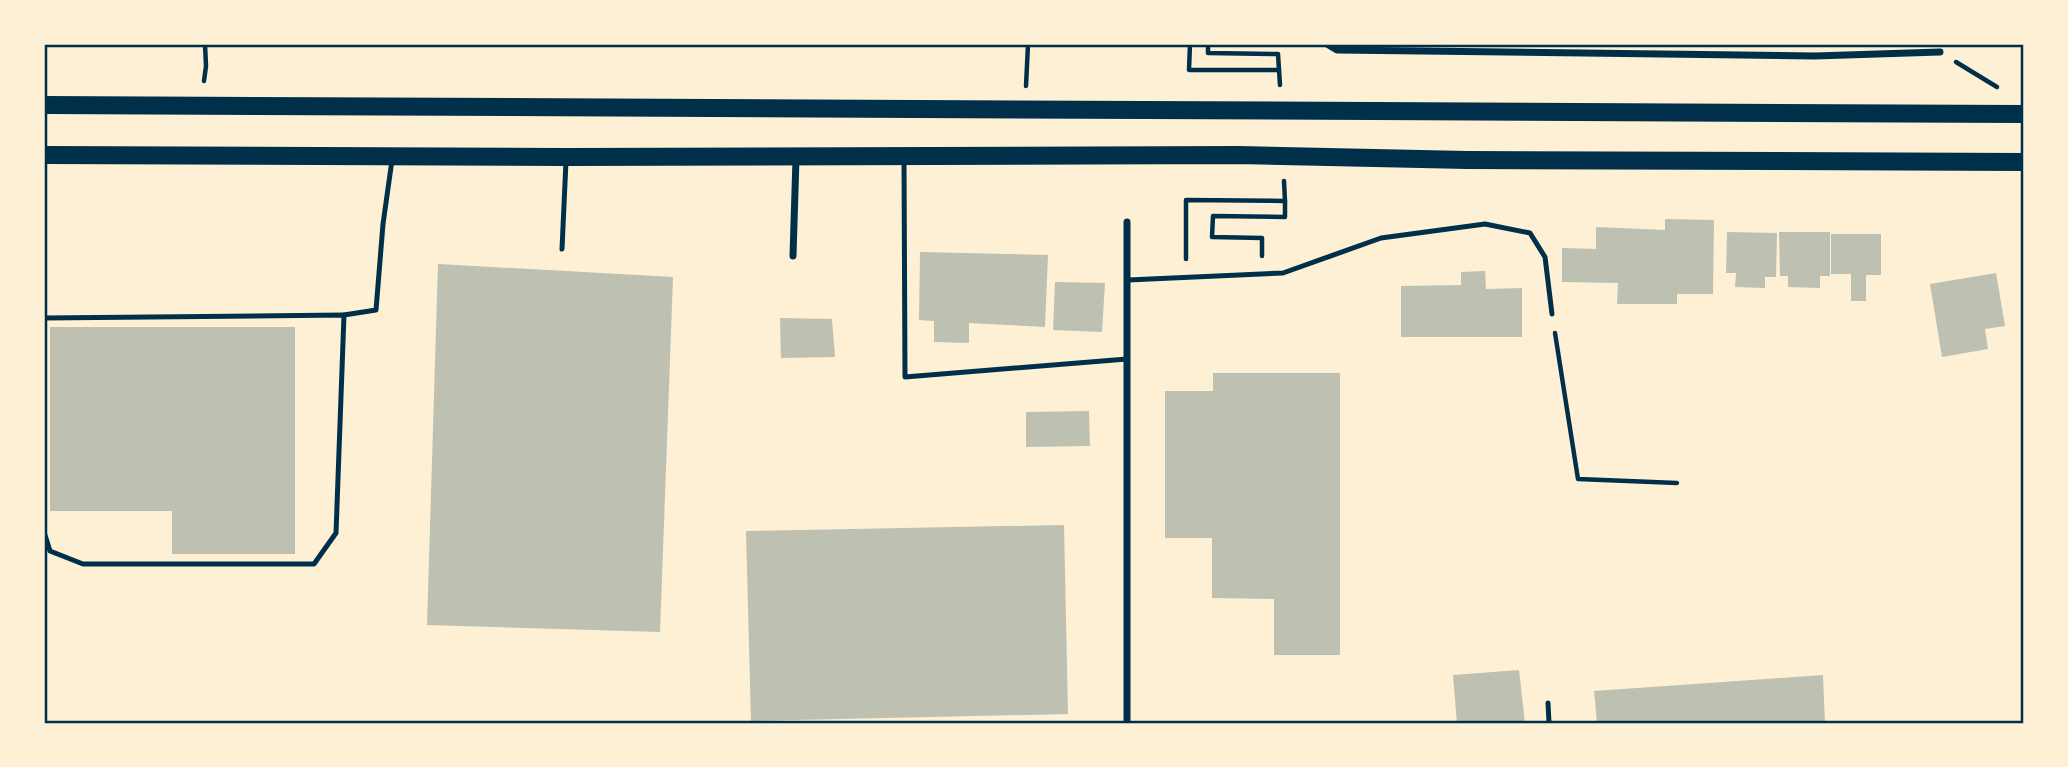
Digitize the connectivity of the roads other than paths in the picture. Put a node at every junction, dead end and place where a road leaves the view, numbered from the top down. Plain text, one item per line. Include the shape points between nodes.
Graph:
1 (1327, 44) edge
2 (1940, 52) road end
3 (44, 104) edge
4 (2024, 114) edge
5 (44, 155) edge
6 (392, 157) junction
7 (566, 157) junction
8 (796, 157) junction
9 (904, 157) junction
10 (2024, 162) edge
11 (1127, 222) dead end
12 (562, 248) dead end
13 (793, 256) dead end
14 (1128, 279) junction
15 (344, 314) junction
16 (1552, 314) road end
17 (44, 318) edge
18 (1127, 359) junction
19 (44, 532) edge
20 (1548, 704) dead end
21 (1127, 723) edge
22 (1549, 723) edge

1 - 2 street via 1337,50 1815,56
3 - 4 main road
5 - 6 main road
6 - 7 main road
6 - 15 lane via 376,310
7 - 8 main road
7 - 12 lane
8 - 9 main road
8 - 13 street
9 - 10 main road via 1329,155
9 - 18 lane via 905,377
11 - 14 street
14 - 16 lane via 1283,273 1381,238 1485,224 1530,233 1545,257
14 - 18 street
15 - 17 lane
15 - 19 lane via 336,533 314,564 83,564 50,551
18 - 21 street
20 - 22 lane

